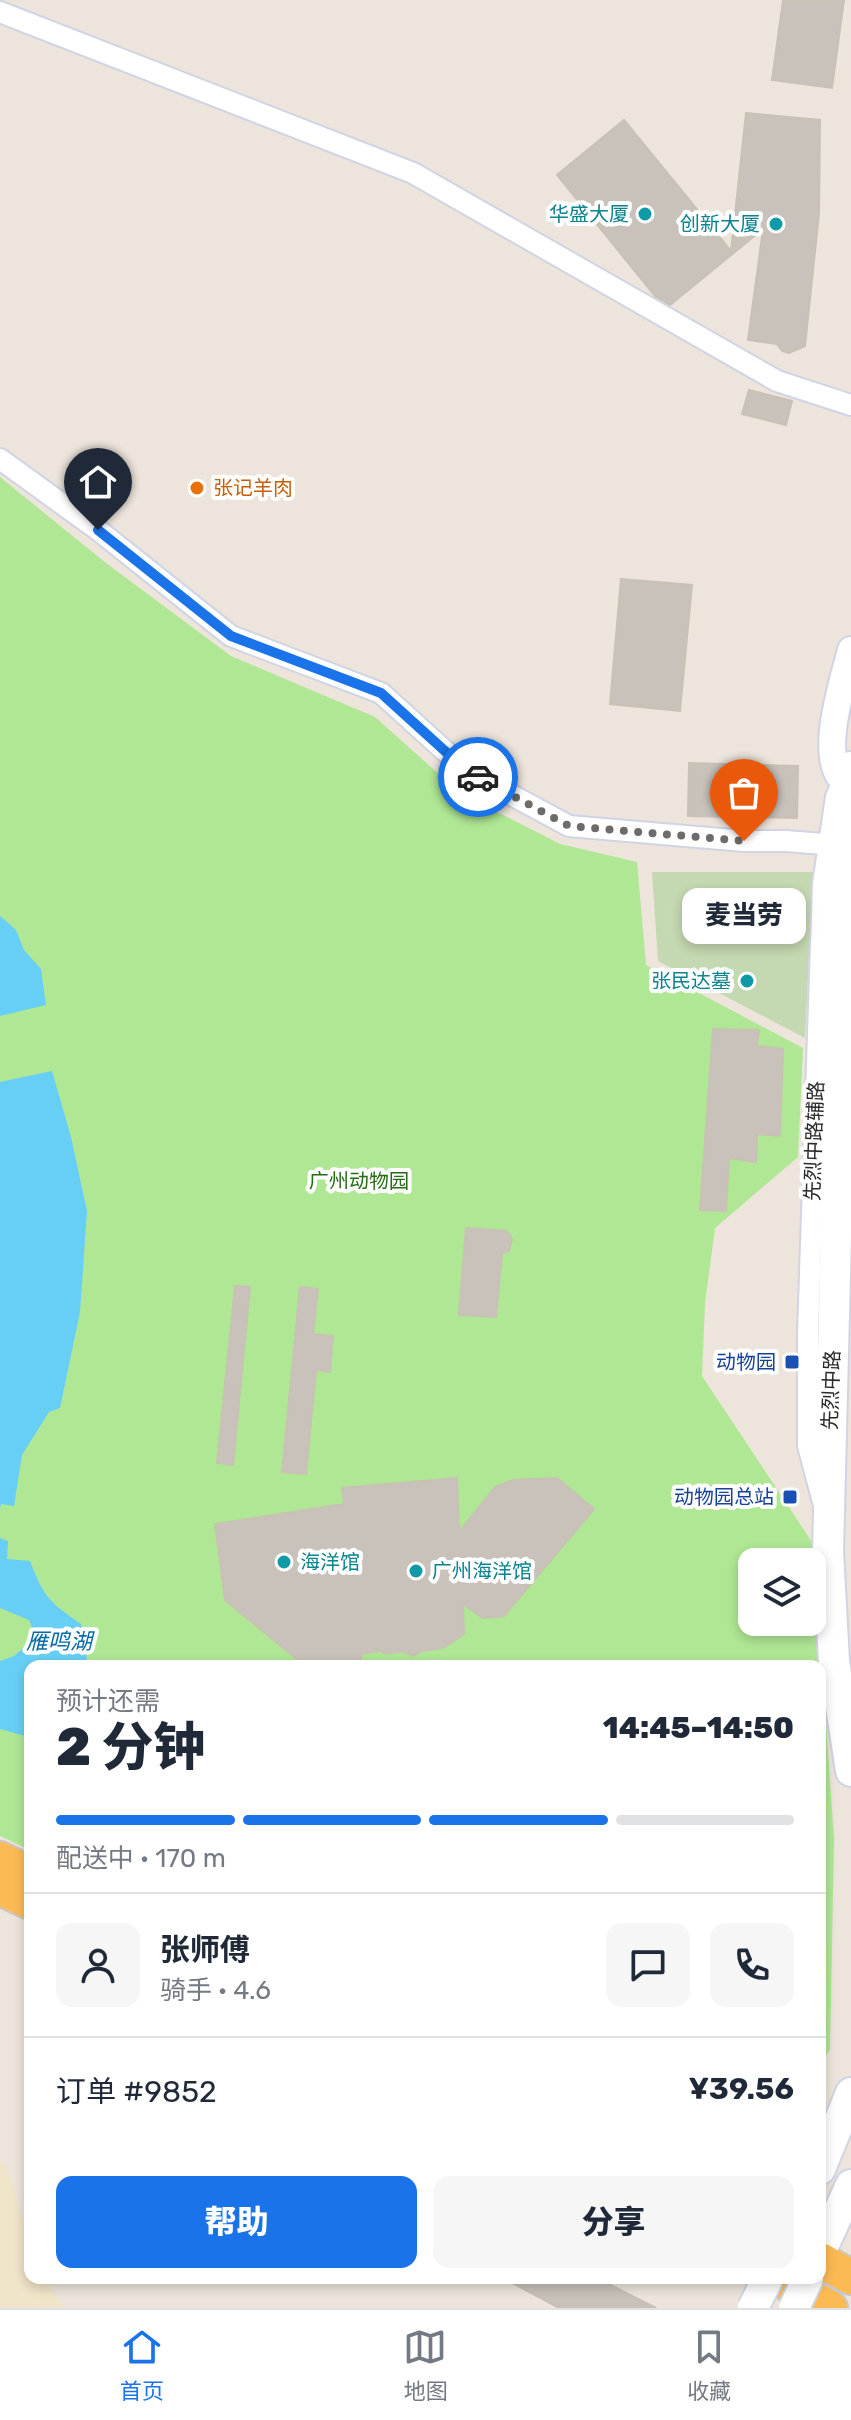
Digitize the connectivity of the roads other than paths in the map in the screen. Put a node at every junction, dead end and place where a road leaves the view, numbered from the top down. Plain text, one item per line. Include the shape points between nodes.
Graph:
1 (0, 12) edge
2 (851, 405) edge
3 (0, 459) edge
4 (851, 650) edge
5 (849, 777) edge
6 (838, 845) junction
7 (847, 952) edge
8 (825, 1180) junction
9 (851, 1771) edge
10 (0, 1859) edge
11 (24, 1871) edge
12 (0, 1888) edge
13 (24, 1899) edge
14 (851, 2093) edge
15 (826, 2154) edge
16 (851, 2185) edge
17 (826, 2241) edge
18 (826, 2263) edge
19 (851, 2277) edge
20 (761, 2284) edge
21 (765, 2284) edge
22 (788, 2284) edge
23 (806, 2284) edge
24 (753, 2308) edge
25 (796, 2308) edge
26 (830, 2308) edge

1 - 2 street via 413,173 777,381
3 - 6 street via 231,636 381,693 467,771 569,826
4 - 5 street via 834,724 832,761 835,772
5 - 6 main road, 先烈中路
6 - 7 main road, 先烈中路
6 - 8 street, 先烈中路辅路 via 821,925
7 - 8 main road, 先烈中路
8 - 9 main road, 先烈中路 via 830,1624
10 - 11 highway
12 - 13 highway
14 - 15 main road
16 - 17 main road
18 - 19 highway
20 - 25 highway
21 - 24 main road, bridge
22 - 26 highway
23 - 25 main road, bridge

